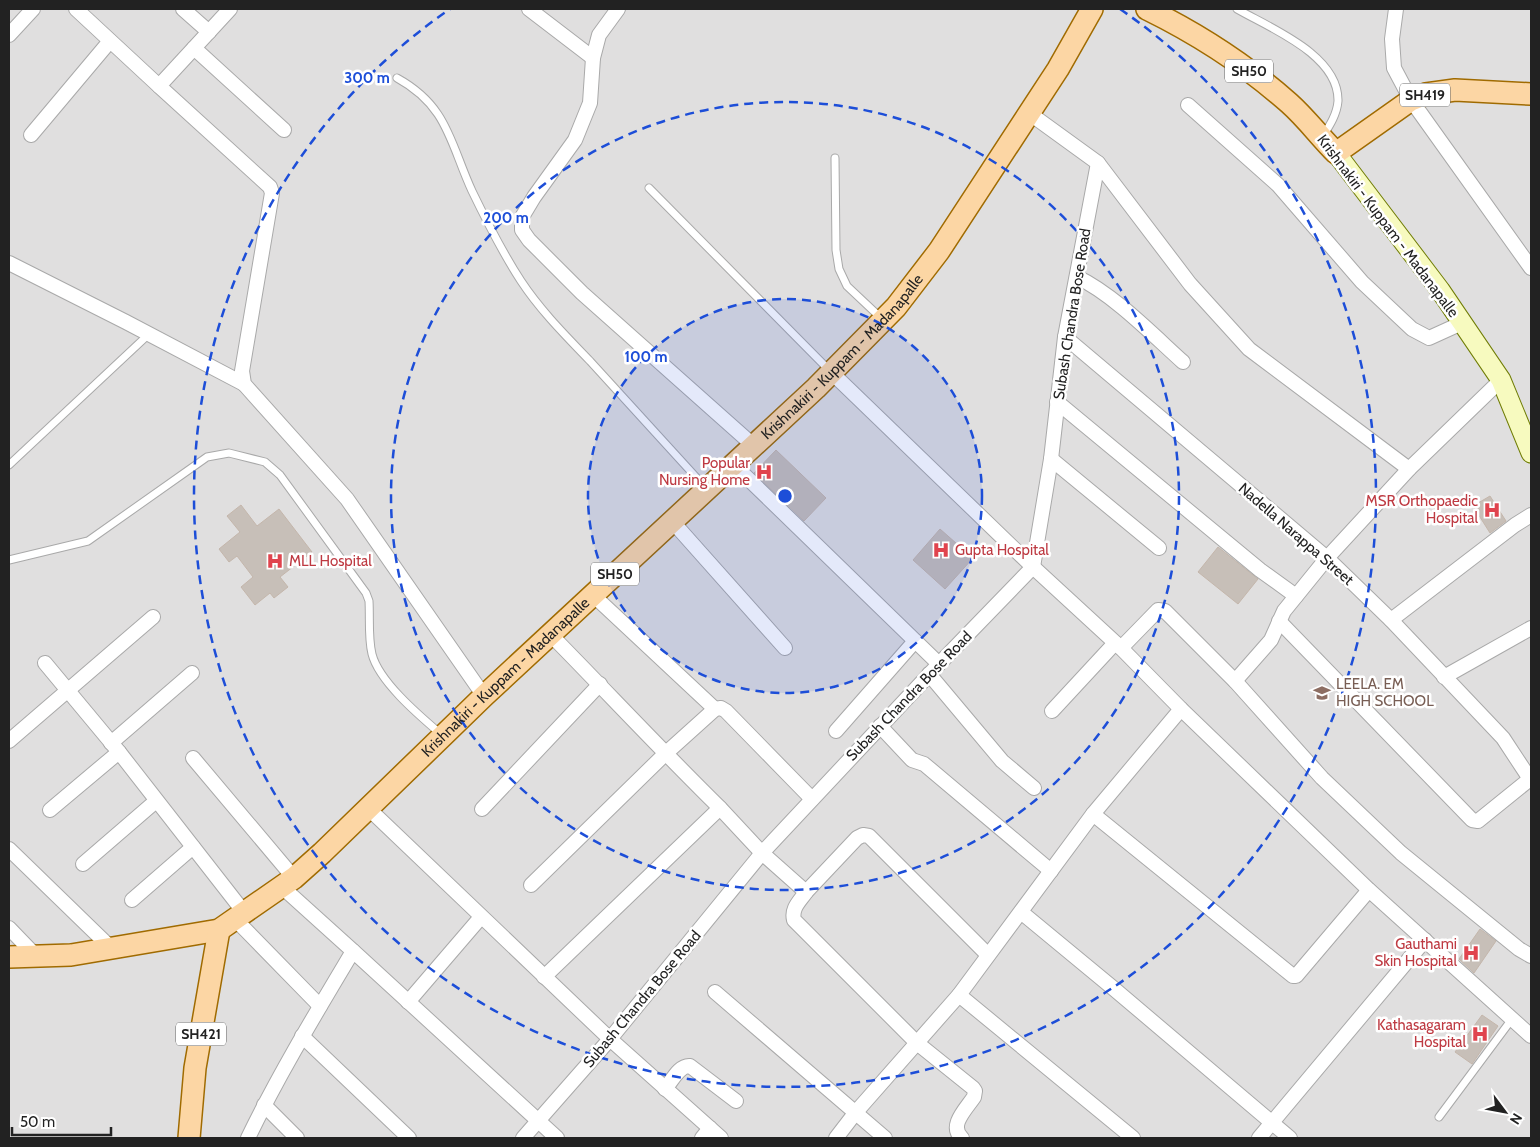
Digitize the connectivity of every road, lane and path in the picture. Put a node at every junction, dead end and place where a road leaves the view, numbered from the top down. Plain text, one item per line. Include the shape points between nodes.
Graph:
1 (33, 9) edge
2 (76, 9) edge
3 (183, 9) edge
4 (230, 9) edge
5 (529, 9) edge
6 (618, 9) edge
7 (1092, 9) edge
8 (1146, 9) edge
9 (1237, 9) edge
10 (1396, 9) edge
11 (209, 32) junction
12 (9, 35) edge
13 (110, 41) junction
14 (194, 48) junction
15 (594, 58) junction
16 (397, 78) dead end
17 (159, 86) junction
18 (1531, 94) edge
19 (1411, 100) junction
20 (1188, 105) dead end
21 (1029, 113) junction
22 (284, 130) dead end
23 (31, 135) dead end
24 (1329, 146) junction
25 (836, 158) dead end
26 (1098, 164) junction
27 (650, 188) dead end
28 (9, 264) edge
29 (1531, 268) edge
30 (1076, 277) junction
31 (883, 320) junction
32 (1462, 322) junction
33 (149, 334) junction
34 (1065, 337) junction
35 (1183, 362) dead end
36 (831, 372) junction
37 (1501, 380) junction
38 (244, 384) junction
39 (1057, 402) junction
40 (754, 446) junction
41 (1531, 454) edge
42 (1051, 459) junction
43 (733, 464) junction
44 (9, 465) edge
45 (1409, 469) junction
46 (707, 489) junction
47 (1531, 515) edge
48 (672, 521) junction
49 (1159, 548) dead end
50 (1327, 558) junction
51 (9, 560) edge
52 (1033, 567) junction
53 (593, 595) junction
54 (1296, 596) junction
55 (152, 617) dead end
56 (1391, 620) junction
57 (1279, 621) junction
58 (1531, 628) edge
59 (550, 634) junction
60 (915, 641) junction
61 (1118, 645) junction
62 (785, 648) dead end
63 (45, 663) dead end
64 (939, 664) junction
65 (192, 673) dead end
66 (929, 674) junction
67 (1444, 677) junction
68 (1235, 681) junction
69 (600, 684) junction
70 (67, 690) junction
71 (484, 696) junction
72 (715, 709) junction
73 (1181, 709) junction
74 (1052, 711) dead end
75 (880, 726) junction
76 (836, 731) dead end
77 (443, 736) junction
78 (9, 741) edge
79 (115, 747) junction
80 (665, 754) junction
81 (193, 758) dead end
82 (1530, 779) edge
83 (1034, 788) dead end
84 (812, 799) junction
85 (156, 800) junction
86 (368, 808) junction
87 (720, 808) junction
88 (482, 809) dead end
89 (50, 810) dead end
90 (1094, 814) junction
91 (193, 847) junction
92 (9, 849) edge
93 (762, 853) junction
94 (83, 864) dead end
95 (1051, 871) junction
96 (287, 882) junction
97 (530, 885) dead end
98 (1369, 890) junction
99 (806, 892) junction
100 (132, 900) dead end
101 (1020, 912) junction
102 (481, 917) junction
103 (232, 920) junction
104 (9, 928) edge
105 (1425, 940) junction
106 (111, 948) junction
107 (353, 951) junction
108 (988, 955) junction
109 (36, 956) junction
110 (1531, 956) edge
111 (9, 957) edge
112 (544, 977) junction
113 (715, 992) dead end
114 (959, 995) junction
115 (408, 1002) junction
116 (320, 1006) junction
117 (1512, 1018) junction
118 (302, 1036) junction
119 (1531, 1036) edge
120 (610, 1039) junction
121 (917, 1043) junction
122 (665, 1089) junction
123 (736, 1101) dead end
124 (264, 1105) junction
125 (856, 1112) junction
126 (1439, 1117) dead end
127 (538, 1121) junction
128 (1271, 1123) junction
129 (706, 1133) edge
130 (189, 1138) edge
131 (248, 1138) edge
132 (297, 1138) edge
133 (409, 1138) edge
134 (523, 1138) edge
135 (557, 1138) edge
136 (721, 1138) edge
137 (837, 1138) edge
138 (885, 1138) edge
139 (962, 1138) edge
140 (1133, 1138) edge
141 (1259, 1138) edge
142 (1290, 1138) edge

1 - 12 street
2 - 13 street
3 - 11 street
4 - 11 street
5 - 15 street
6 - 15 street via 599,34
7 - 21 main road, Krishnakiri - Kuppam - Madanapalle / SH50
8 - 24 main road, Krishnakiri - Kuppam - Madanapalle / SH50 via 1176,23 1237,61 1290,104
9 - 24 lane via 1313,53 1335,83 1338,100
10 - 19 street via 1392,39 1394,68
11 - 14 street
13 - 17 street
13 - 23 street
14 - 17 street
14 - 22 street
15 - 40 street via 590,103 575,140 522,217 522,230 582,293
16 - 46 lane via 422,96 445,122 490,229 530,294
17 - 38 street via 270,187 272,194 242,371
18 - 19 main road, SH419 via 1455,90 1426,94
19 - 24 main road, SH419
19 - 29 street
20 - 32 street via 1278,185 1362,282 1412,329 1429,338
21 - 26 street
21 - 31 main road, Krishnakiri - Kuppam - Madanapalle / SH50 via 935,257
24 - 32 street, Krishnakiri - Kuppam - Madanapalle
25 - 31 lane via 838,269 847,286
26 - 30 street, Subash Chandra Bose Road
26 - 45 street via 1190,284 1249,350
27 - 36 lane
28 - 33 street
30 - 34 street, Subash Chandra Bose Road
30 - 35 street via 1096,287
31 - 36 main road, Krishnakiri - Kuppam - Madanapalle / SH50
32 - 37 street, Krishnakiri - Kuppam - Madanapalle
33 - 38 street
33 - 44 lane
34 - 39 street, Subash Chandra Bose Road
34 - 50 street, Nadella Narappa Street
36 - 40 main road, Krishnakiri - Kuppam - Madanapalle / SH50
36 - 52 street
37 - 41 street, Krishnakiri - Kuppam - Madanapalle
37 - 45 street
38 - 71 street via 347,499
39 - 42 street, Subash Chandra Bose Road
39 - 54 street via 1260,570
40 - 43 main road, Krishnakiri - Kuppam - Madanapalle / SH50
42 - 49 street
42 - 52 street, Subash Chandra Bose Road
43 - 46 main road, Krishnakiri - Kuppam - Madanapalle / SH50
43 - 60 street
45 - 50 street
46 - 48 main road, Krishnakiri - Kuppam - Madanapalle / SH50
47 - 56 street
48 - 53 main road, Krishnakiri - Kuppam - Madanapalle / SH50
48 - 62 street
50 - 54 street
50 - 56 street, Nadella Narappa Street
51 - 77 lane via 88,541 207,457 229,454 265,462 280,474 366,593 372,654 376,664 397,693
52 - 61 street
52 - 64 street, Subash Chandra Bose Road
53 - 59 main road, Krishnakiri - Kuppam - Madanapalle / SH50
53 - 72 street
54 - 57 street
55 - 70 street
56 - 67 street, Nadella Narappa Street
57 - 68 street via 1271,640
57 - 82 street via 1472,820 1478,821
58 - 67 street
59 - 69 street
59 - 71 main road, Krishnakiri - Kuppam - Madanapalle / SH50
60 - 64 street
60 - 76 street
61 - 68 street via 1161,609
61 - 73 street
61 - 74 street
63 - 70 street
64 - 66 street, Subash Chandra Bose Road
65 - 79 street
66 - 75 street, Subash Chandra Bose Road
66 - 83 street via 1002,761
67 - 82 street, Nadella Narappa Street via 1503,738
68 - 110 street via 1322,778 1401,853
69 - 80 street
69 - 88 street
70 - 78 street
70 - 79 street
71 - 77 main road, Krishnakiri - Kuppam - Madanapalle / SH50
72 - 80 street
72 - 84 street via 721,708 726,712
73 - 90 street
73 - 98 street
75 - 84 street, Subash Chandra Bose Road
75 - 95 street via 912,760 924,764
77 - 86 main road, Krishnakiri - Kuppam - Madanapalle / SH50
79 - 85 street
79 - 89 street
80 - 87 street
80 - 97 street
81 - 96 street
84 - 93 street, Subash Chandra Bose Road
85 - 91 street
85 - 94 street
86 - 96 main road, Krishnakiri - Kuppam - Madanapalle / SH50
86 - 102 street
87 - 93 street
87 - 112 street
90 - 95 street
90 - 98 street via 1293,976
91 - 100 street
91 - 103 street
92 - 106 street
93 - 99 street
93 - 120 street, Subash Chandra Bose Road
95 - 101 street
96 - 103 main road, Krishnakiri - Kuppam - Madanapalle / SH50
96 - 107 street
98 - 105 street
99 - 108 street via 857,838 869,836
99 - 121 street via 794,909 794,920
101 - 108 street
101 - 128 street
102 - 112 street
102 - 115 street
103 - 106 main road, Krishnakiri - Kuppam - Madanapalle / SH50
103 - 116 street
103 - 130 main road, SH421 via 195,1068
104 - 109 street
105 - 117 street
105 - 128 street
106 - 109 main road, Krishnakiri - Kuppam - Madanapalle / SH50 via 71,955
107 - 115 street
107 - 116 street
108 - 114 street
109 - 111 main road, Krishnakiri - Kuppam - Madanapalle / SH50
112 - 120 street
113 - 125 street
114 - 121 street
114 - 140 street
115 - 127 street
116 - 118 street
117 - 119 street
117 - 126 lane
118 - 124 street
118 - 133 street
120 - 122 street
120 - 127 street, Subash Chandra Bose Road
121 - 125 street
121 - 139 street via 975,1092 956,1124
122 - 123 street via 682,1068 690,1066
122 - 129 street
124 - 131 street
124 - 132 street
125 - 137 street
125 - 138 street
127 - 134 street, Subash Chandra Bose Road
127 - 135 street
128 - 141 street
128 - 142 street
129 - 136 street

